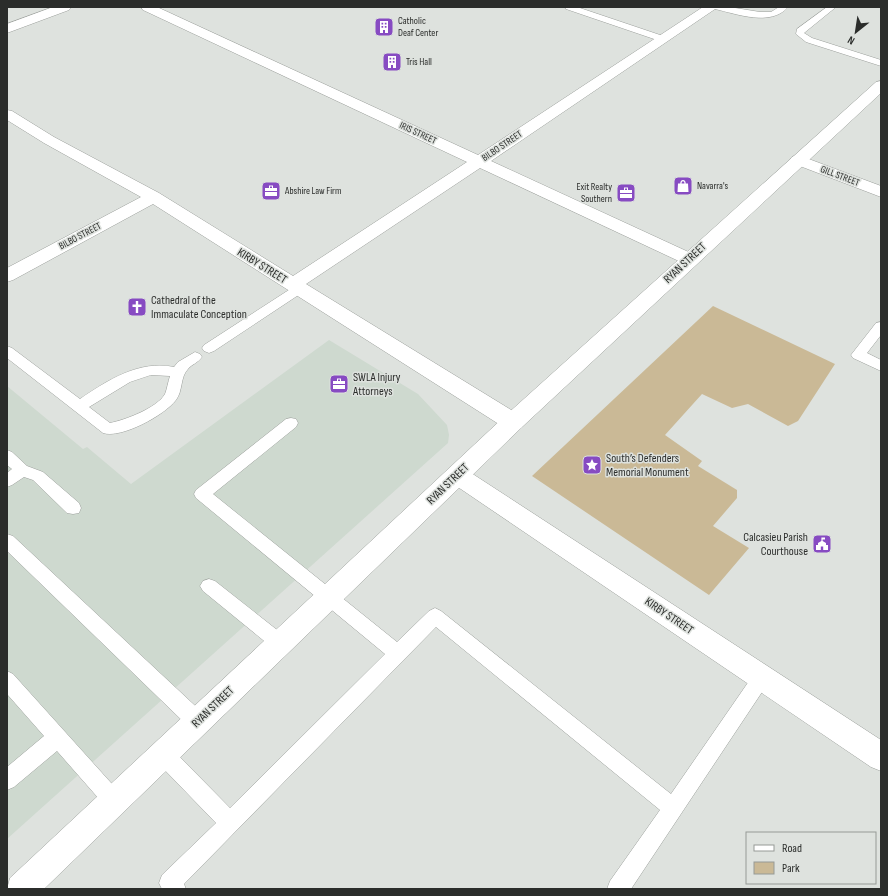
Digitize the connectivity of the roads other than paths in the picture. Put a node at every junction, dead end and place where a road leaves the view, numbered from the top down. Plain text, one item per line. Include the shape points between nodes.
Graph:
1 (65, 7) edge
2 (147, 7) edge
3 (569, 7) edge
4 (712, 7) edge
5 (718, 7) edge
6 (784, 7) edge
7 (832, 7) edge
8 (7, 29) edge
9 (663, 39) junction
10 (881, 63) edge
11 (881, 85) edge
12 (7, 114) edge
13 (798, 160) junction
14 (479, 161) junction
15 (881, 192) edge
16 (153, 197) junction
17 (689, 259) junction
18 (7, 276) edge
19 (296, 287) junction
20 (881, 326) edge
21 (209, 348) dead end
22 (7, 351) edge
23 (195, 357) dead end
24 (881, 366) edge
25 (178, 373) junction
26 (79, 407) junction
27 (513, 422) junction
28 (291, 423) dead end
29 (7, 456) edge
30 (22, 470) junction
31 (457, 475) junction
32 (7, 481) edge
33 (73, 508) dead end
34 (7, 541) edge
35 (209, 586) dead end
36 (329, 597) junction
37 (280, 643) junction
38 (398, 654) junction
39 (762, 677) junction
40 (7, 680) edge
41 (198, 722) junction
42 (57, 738) junction
43 (163, 754) junction
44 (881, 757) edge
45 (7, 780) edge
46 (114, 801) junction
47 (673, 808) junction
48 (230, 823) junction
49 (21, 889) edge
50 (175, 889) edge
51 (618, 889) edge

1 - 8 street
2 - 14 street, IRIS STREET
3 - 9 lane
4 - 9 street, BILBO STREET
5 - 6 lane via 764,14 774,14
7 - 10 lane via 800,31 800,34 809,40
9 - 14 street, BILBO STREET
11 - 13 street, RYAN STREET
12 - 16 street, KIRBY STREET
13 - 15 street, GILL STREET
13 - 17 street, RYAN STREET
14 - 17 street, IRIS STREET
14 - 19 street, BILBO STREET
16 - 18 street, BILBO STREET
16 - 19 street, KIRBY STREET
17 - 27 street, RYAN STREET
19 - 21 lane
19 - 27 street, KIRBY STREET
20 - 24 lane via 858,355
22 - 26 lane
23 - 25 lane via 183,365
25 - 26 lane via 151,370 136,374 113,384
25 - 26 lane via 171,397 162,406 130,424 108,429
27 - 31 street, RYAN STREET
28 - 36 lane via 202,494
29 - 30 lane
30 - 32 lane
30 - 33 lane via 38,476
31 - 36 street, RYAN STREET
31 - 39 street, KIRBY STREET
34 - 41 lane
35 - 37 lane
36 - 37 street, RYAN STREET
36 - 38 lane
37 - 41 street, RYAN STREET
38 - 47 lane via 435,616
38 - 48 lane
39 - 44 street, KIRBY STREET
39 - 47 lane
40 - 42 lane
41 - 43 street, RYAN STREET
42 - 45 lane
42 - 46 lane
43 - 46 street, RYAN STREET
43 - 48 lane
46 - 49 street, RYAN STREET
47 - 51 lane
48 - 50 lane via 170,883

